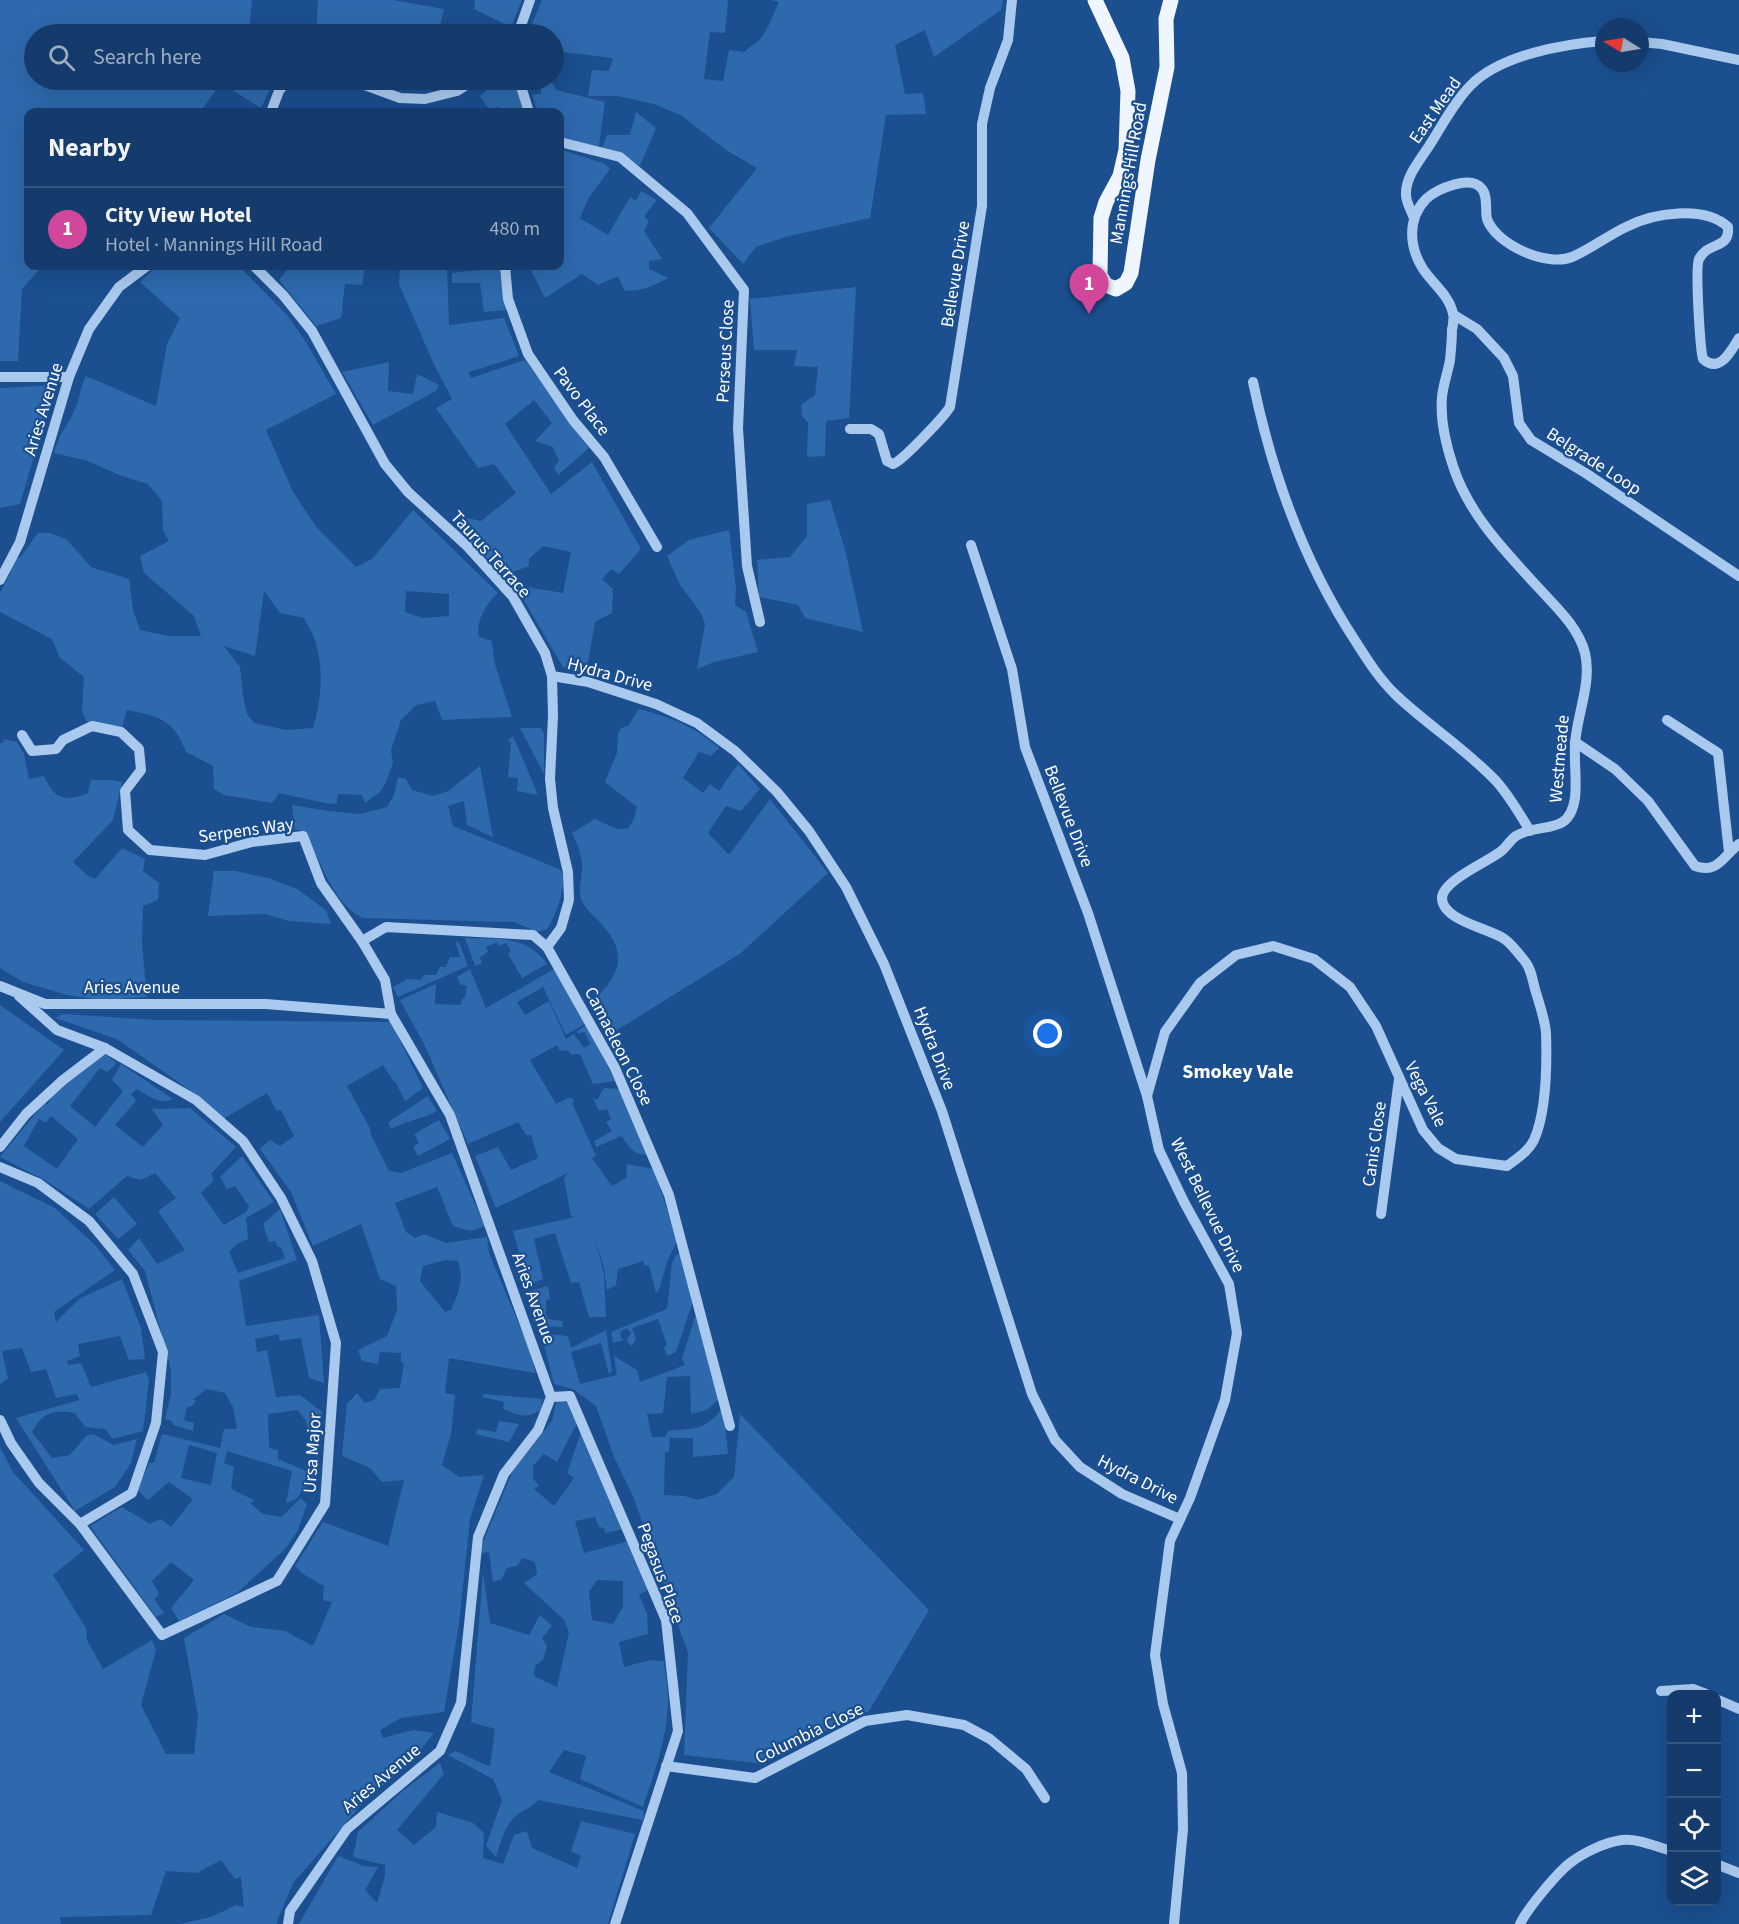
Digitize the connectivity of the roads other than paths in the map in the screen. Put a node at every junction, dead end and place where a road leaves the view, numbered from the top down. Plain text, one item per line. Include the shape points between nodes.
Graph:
1 (530, 0) edge
2 (1012, 0) edge
3 (1095, 0) edge
4 (1171, 0) edge
5 (522, 24) edge
6 (1595, 42) edge
7 (1649, 43) edge
8 (1739, 60) edge
9 (280, 90) edge
10 (378, 90) edge
11 (459, 90) edge
12 (522, 90) edge
13 (273, 108) edge
14 (528, 108) edge
15 (564, 143) edge
16 (1413, 216) junction
17 (142, 270) edge
18 (258, 270) edge
19 (505, 270) edge
20 (1454, 315) junction
21 (1739, 338) edge
22 (0, 376) edge
23 (69, 377) junction
24 (1254, 382) dead end
25 (850, 429) dead end
26 (971, 545) dead end
27 (657, 547) dead end
28 (1739, 576) edge
29 (0, 580) edge
30 (760, 622) dead end
31 (552, 676) junction
32 (1667, 720) dead end
33 (21, 735) dead end
34 (1575, 742) junction
35 (1530, 831) junction
36 (1739, 844) edge
37 (1729, 852) junction
38 (362, 941) junction
39 (547, 947) junction
40 (0, 986) edge
41 (12, 991) junction
42 (391, 1014) junction
43 (105, 1048) junction
44 (1400, 1079) junction
45 (1147, 1096) junction
46 (0, 1147) edge
47 (0, 1167) edge
48 (1382, 1214) dead end
49 (551, 1397) junction
50 (0, 1420) edge
51 (730, 1426) dead end
52 (1180, 1519) junction
53 (80, 1524) junction
54 (1677, 1690) edge
55 (1695, 1690) edge
56 (1661, 1691) dead end
57 (1667, 1691) edge
58 (1721, 1701) edge
59 (1739, 1708) edge
60 (666, 1766) junction
61 (1045, 1798) dead end
62 (1667, 1850) edge
63 (1721, 1866) edge
64 (1739, 1873) edge
65 (288, 1924) edge
66 (615, 1924) edge
67 (1174, 1924) edge
68 (1520, 1924) edge

1 - 5 street
2 - 25 street, Bellevue Drive via 1008,40 990,88 982,124 982,206 950,407 940,422 900,462 893,464 887,461 879,434 871,429
3 - 4 main road, Mannings Hill Road via 1122,57 1128,91 1126,150 1120,176 1101,218 1100,275 1106,285 1116,289 1126,283 1131,273 1167,67 1166,19
6 - 16 street, East Mead via 1528,54 1471,84 1409,179 1405,196
7 - 8 street
9 - 13 street
10 - 11 street via 400,98 425,99
12 - 14 street
15 - 30 street, Perseus Close via 620,157 687,213 744,290 738,428 747,566
16 - 20 street via 1414,251
16 - 21 street via 1430,196 1446,187 1480,186 1492,230 1528,254 1553,260 1575,256 1638,222 1686,213 1713,217 1728,227 1729,235 1706,250 1697,265 1703,359 1709,364 1722,362
17 - 23 street, Aries Avenue via 119,287 89,329
18 - 31 street, Taurus Terrace via 312,331 385,464 513,597 544,653
19 - 27 street, Pavo Place via 508,299 528,354 604,457
20 - 28 street, Belgrade Loop via 1477,328 1504,358 1514,376 1519,423 1531,440
20 - 34 street, Westmeade via 1442,397 1453,466 1469,505 1569,621 1584,650 1587,672
22 - 23 street
23 - 29 street, Aries Avenue via 20,542
24 - 35 street, Westmeade via 1263,430 1286,501 1318,578 1344,623 1377,674 1496,781
26 - 45 street, Bellevue Drive via 1012,669 1026,747 1088,913
31 - 39 street, Taurus Terrace via 550,779 568,872 569,900 561,928
31 - 52 street, Hydra Drive via 588,682 656,704 697,723 735,751 809,831 846,887 884,964 942,1111 1032,1394 1055,1440 1088,1473 1122,1494
32 - 37 street via 1719,753
33 - 38 street, Serpens Way via 32,751 56,749 63,740 92,726 121,732 139,749 141,770 125,791 128,830 150,850 205,855 252,842 303,836 321,883
34 - 35 street, Westmeade via 1575,797 1571,813 1561,825
34 - 37 street via 1615,769 1648,801 1695,866 1713,868
35 - 44 street, Vega Vale via 1514,837 1505,849 1450,882 1441,900 1447,912 1505,939 1529,966 1546,1030 1544,1111 1534,1139 1528,1150 1507,1166 1456,1159 1438,1148 1423,1130
36 - 37 street
38 - 39 street via 386,927 533,935
38 - 42 street via 386,980
39 - 51 street, Camaeleon Close via 615,1068 669,1195
40 - 41 street, Aries Avenue
41 - 42 street, Aries Avenue via 45,1004 266,1004
41 - 43 street, Ursa Major via 57,1030
42 - 49 street, Aries Avenue via 450,1115
43 - 46 street via 26,1114
43 - 53 street, Ursa Major via 196,1100 243,1141 281,1198 312,1261 336,1343 325,1504 277,1581 162,1635
44 - 45 street, Vega Vale via 1376,1026 1350,987 1314,959 1273,946 1236,955 1200,983 1165,1032
44 - 48 street, Canis Close
45 - 52 street, West Bellevue Drive via 1159,1150 1229,1284 1237,1333 1225,1400
47 - 53 street via 38,1183 89,1221 133,1274 163,1352 156,1423 132,1493
49 - 60 street, Pegasus Place via 570,1396 666,1620 678,1731
49 - 65 street, Aries Avenue via 538,1430 504,1474 478,1538 461,1703 440,1750 347,1829 290,1911
50 - 53 street, Ursa Major via 39,1483
52 - 67 street, West Bellevue Drive via 1170,1540 1155,1655 1163,1704 1182,1773 1183,1829
54 - 55 street
56 - 57 street
58 - 59 street
60 - 61 street, Columbia Close via 754,1778 865,1720 907,1715 964,1725 990,1739 1026,1769
60 - 66 street, Pegasus Place
62 - 68 street via 1622,1840 1603,1845 1570,1863
63 - 64 street

